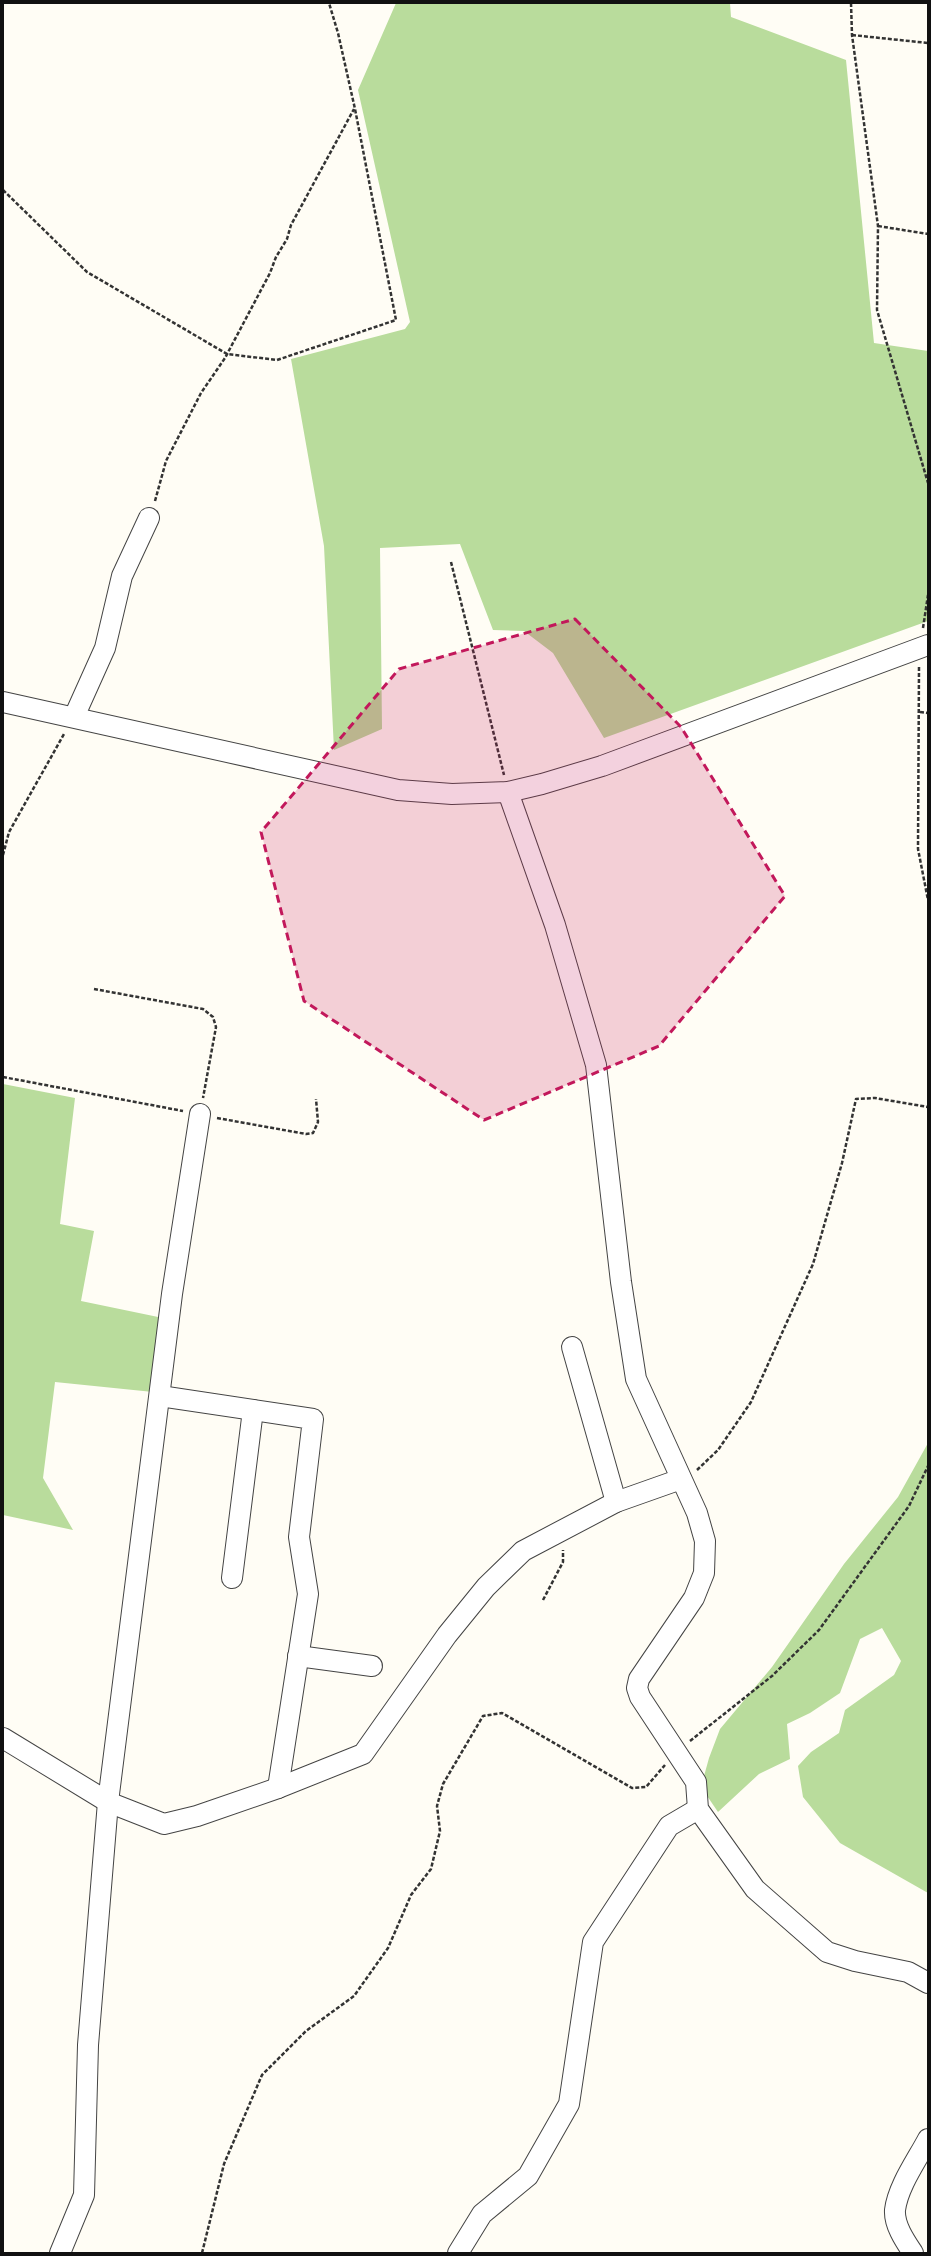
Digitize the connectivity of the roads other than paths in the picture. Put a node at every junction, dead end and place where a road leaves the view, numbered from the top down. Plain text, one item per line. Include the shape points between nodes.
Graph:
1 (149, 518) road end
2 (924, 647) edge
3 (3, 702) edge
4 (74, 717) junction
5 (508, 792) junction
6 (200, 1114) road end
7 (572, 1347) dead end
8 (160, 1396) junction
9 (253, 1410) junction
10 (681, 1479) junction
11 (616, 1502) junction
12 (232, 1578) dead end
13 (298, 1656) junction
14 (372, 1666) dead end
15 (3, 1738) edge
16 (278, 1788) junction
17 (108, 1802) junction
18 (698, 1809) junction
19 (928, 1983) edge
20 (928, 2139) edge
21 (60, 2253) edge
22 (458, 2253) edge
23 (913, 2253) edge

1 - 4 street via 122,576 105,648
2 - 5 street via 602,766
3 - 4 street
4 - 5 street via 398,790 452,794
5 - 10 street via 555,925 596,1065 621,1282 636,1380
6 - 8 street via 172,1294
7 - 11 street
8 - 9 street
8 - 17 street
9 - 12 street
9 - 13 street via 313,1419 299,1537 308,1594
10 - 11 street
10 - 18 street via 697,1513 706,1541 704,1573 694,1598 649,1662 637,1688 650,1713 696,1782
11 - 16 street via 523,1551 486,1587 447,1635 363,1754
13 - 14 street
13 - 16 street
15 - 17 street
16 - 17 street via 196,1816 164,1824
17 - 21 street via 88,2045 84,2195
18 - 19 street via 755,1889 827,1952 855,1962 908,1972
18 - 22 street via 669,1826 593,1942 570,2104 528,2176 482,2214
20 - 23 street via 904,2184 895,2211 897,2222

